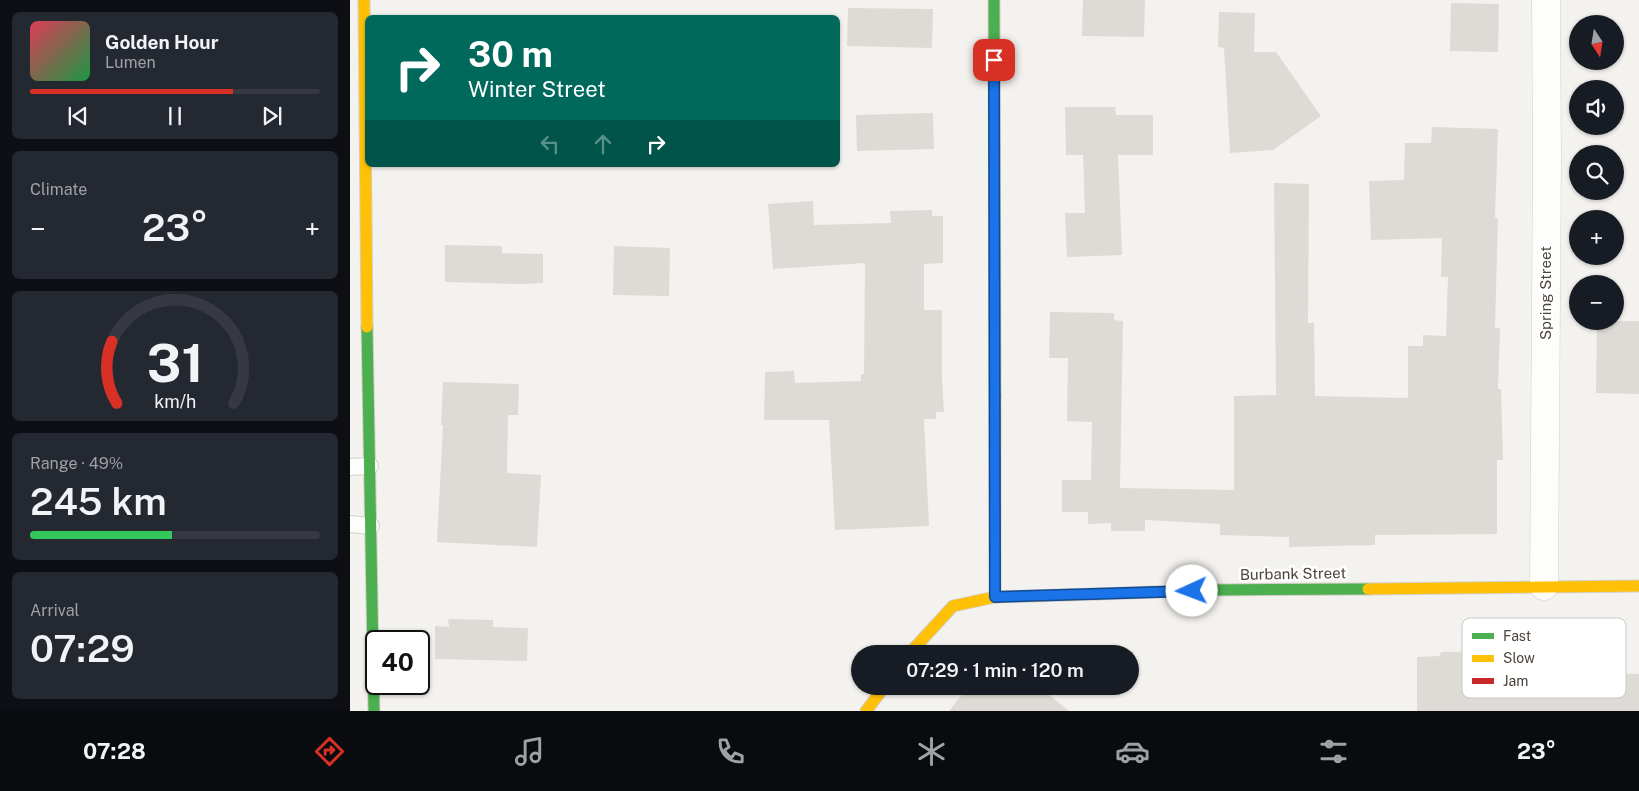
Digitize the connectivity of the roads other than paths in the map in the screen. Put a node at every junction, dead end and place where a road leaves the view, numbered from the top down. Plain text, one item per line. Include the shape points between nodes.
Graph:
1 (364, 0) edge
2 (994, 0) edge
3 (1546, 0) edge
4 (365, 149) edge
5 (365, 167) edge
6 (350, 466) edge
7 (370, 466) junction
8 (350, 524) edge
9 (371, 526) junction
10 (1544, 586) junction
11 (1639, 586) edge
12 (995, 597) junction
13 (916, 645) edge
14 (878, 695) edge
15 (374, 711) edge
16 (866, 711) edge

1 - 4 street
2 - 12 street
3 - 10 street, Spring Street
5 - 7 street
6 - 7 lane
7 - 9 street
8 - 9 lane
9 - 15 street
10 - 11 street, Burbank Street
10 - 12 street, Burbank Street via 1211,590
12 - 13 street, Burbank Street via 953,606
14 - 16 street

